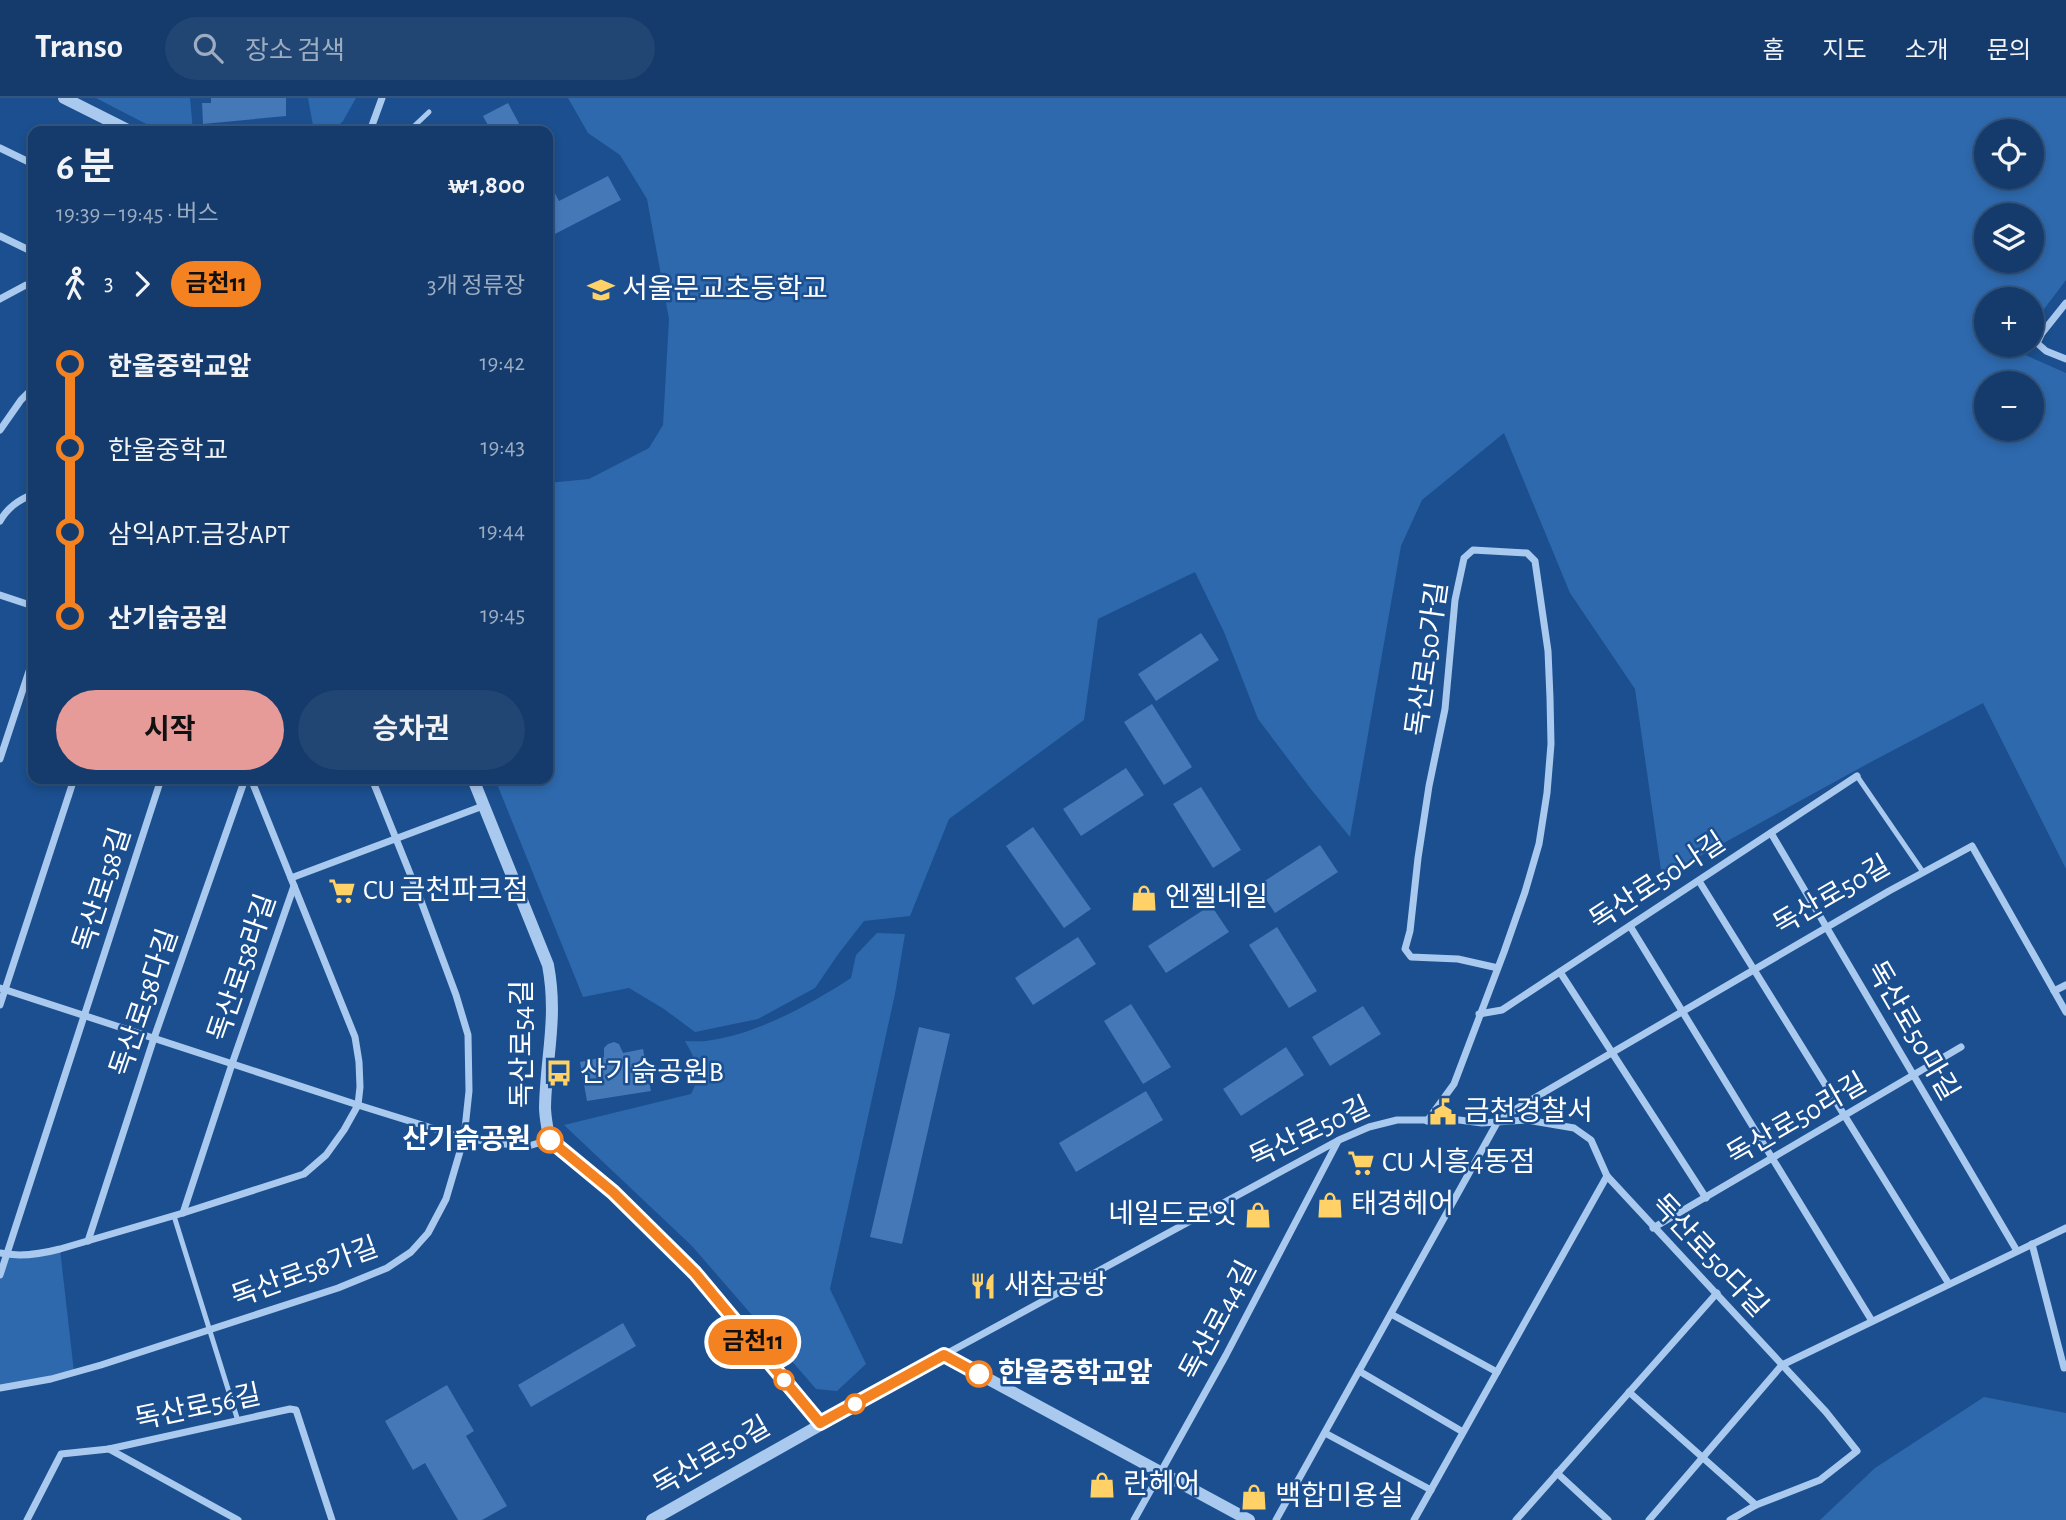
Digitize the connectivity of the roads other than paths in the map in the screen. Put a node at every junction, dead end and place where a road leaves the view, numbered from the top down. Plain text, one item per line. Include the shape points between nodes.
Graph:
1 (64, 98) edge
2 (382, 98) edge
3 (429, 112) dead end
4 (120, 126) edge
5 (372, 126) edge
6 (414, 126) edge
7 (0, 148) edge
8 (28, 162) edge
9 (0, 236) edge
10 (28, 250) edge
11 (28, 285) edge
12 (0, 299) edge
13 (2066, 303) edge
14 (2066, 359) edge
15 (28, 393) edge
16 (0, 430) edge
17 (28, 496) edge
18 (0, 503) edge
19 (10, 509) junction
20 (0, 521) edge
21 (0, 595) edge
22 (28, 604) edge
23 (28, 674) edge
24 (0, 759) edge
25 (1857, 776) joint
26 (72, 784) edge
27 (159, 784) edge
28 (243, 784) edge
29 (253, 784) edge
30 (374, 784) edge
31 (475, 784) edge
32 (483, 806) junction
33 (1771, 833) junction
34 (396, 839) junction
35 (1923, 872) junction
36 (1699, 881) junction
37 (292, 882) junction
38 (1630, 926) junction
39 (1826, 927) junction
40 (1498, 968) junction
41 (1754, 970) junction
42 (1560, 972) junction
43 (2066, 985) edge
44 (3, 988) edge
45 (2054, 991) junction
46 (0, 1005) edge
47 (1682, 1012) junction
48 (2066, 1012) edge
49 (1479, 1014) junction
50 (84, 1015) junction
51 (154, 1038) junction
52 (1961, 1047) dead end
53 (1612, 1052) junction
54 (232, 1064) junction
55 (1914, 1075) junction
56 (358, 1105) junction
57 (1844, 1116) junction
58 (1427, 1121) junction
59 (1498, 1121) junction
60 (464, 1138) junction
61 (550, 1140) junction
62 (1339, 1140) junction
63 (1772, 1158) junction
64 (1606, 1176) junction
65 (1706, 1198) junction
66 (183, 1213) junction
67 (174, 1216) junction
68 (1653, 1228) junction
69 (2066, 1228) edge
70 (88, 1241) junction
71 (2032, 1244) junction
72 (2017, 1251) junction
73 (4, 1254) edge
74 (0, 1275) edge
75 (1949, 1284) junction
76 (1717, 1293) junction
77 (1391, 1314) junction
78 (1872, 1321) junction
79 (210, 1330) junction
80 (944, 1355) junction
81 (1782, 1365) junction
82 (2064, 1368) dead end
83 (1359, 1371) junction
84 (1497, 1372) junction
85 (0, 1388) edge
86 (1629, 1392) junction
87 (238, 1421) junction
88 (820, 1423) junction
89 (1463, 1432) junction
90 (1325, 1433) junction
91 (108, 1448) junction
92 (1703, 1457) junction
93 (1161, 1471) junction
94 (1557, 1473) junction
95 (1431, 1490) junction
96 (1756, 1505) junction
97 (29, 1520) edge
98 (237, 1520) edge
99 (332, 1520) edge
100 (652, 1520) edge
101 (1133, 1520) edge
102 (1250, 1520) edge
103 (1276, 1520) edge
104 (1414, 1520) edge
105 (1516, 1520) edge
106 (1608, 1520) edge
107 (1648, 1520) edge
108 (1730, 1520) edge

1 - 4 street
2 - 5 street
3 - 6 lane
7 - 8 street
9 - 10 street
11 - 12 street
13 - 14 street via 2037,343
15 - 16 street
17 - 19 street
18 - 19 street
19 - 20 street
21 - 22 street
23 - 24 street
25 - 33 street, 독산로50나길
25 - 35 lane, 독산로50길
26 - 44 street
27 - 50 street, 독산로58길
28 - 51 street, 독산로58다길
29 - 37 street
30 - 34 street, 독산로58가길
31 - 32 street, 독산로54길
32 - 34 street
32 - 61 street, 독산로54길 via 548,965 553,1018 545,1109
33 - 36 street, 독산로50나길
33 - 39 street, 독산로50마길
34 - 37 street
34 - 60 street, 독산로58가길 via 468,1035 470,1091
35 - 39 street, 독산로50길
35 - 45 street, 독산로50길 via 1972,846
36 - 38 street, 독산로50나길
36 - 41 street
37 - 54 street, 독산로58라길
37 - 56 street via 355,1037
38 - 42 street, 독산로50나길
38 - 47 street
39 - 41 street, 독산로50길
39 - 55 street, 독산로50마길
40 - 40 street, 독산로50가길 via 1525,892 1547,793 1551,744 1548,650 1535,561 1527,553 1473,550 1464,558 1455,600 1445,709 1405,949 1411,957 1458,959
40 - 49 street, 독산로50가길
41 - 47 street, 독산로50길
41 - 57 street
42 - 49 street, 독산로50나길 via 1502,1010
42 - 53 street
43 - 45 street
44 - 46 street
44 - 50 street
45 - 48 street, 독산로50길
47 - 53 street, 독산로50길
47 - 63 street
49 - 58 street, 독산로50가길 via 1454,1084
50 - 51 street
50 - 73 street, 독산로58길
51 - 54 street, 독산로58라길
51 - 70 street, 독산로58다길
52 - 55 street, 독산로50라길
53 - 59 street, 독산로50길
53 - 65 street
54 - 56 street
54 - 66 street, 독산로58라길
55 - 57 street, 독산로50라길
55 - 72 street, 독산로50마길
56 - 60 street
56 - 66 street via 326,1155 303,1174
57 - 63 street, 독산로50라길
57 - 75 street
58 - 59 street, 독산로50길
58 - 62 street, 독산로50길 via 1397,1119
59 - 64 street, 독산로50다길 via 1527,1120 1574,1128 1591,1140
59 - 77 street
60 - 61 street via 525,1147
60 - 79 street, 독산로58가길 via 446,1199 428,1233 411,1252 387,1268 338,1288
61 - 88 street, 독산로54길 via 613,1192 695,1273
62 - 80 street, 독산로50길
62 - 93 street, 독산로44길
63 - 65 street, 독산로50라길
63 - 78 street
64 - 68 street, 독산로50다길
64 - 84 street
65 - 68 street, 독산로50라길
66 - 67 street
67 - 70 street
67 - 79 lane
68 - 76 street, 독산로50다길
69 - 71 street
70 - 73 street via 44,1253
71 - 72 street
71 - 82 street
72 - 75 street
73 - 74 street, 독산로58길
75 - 78 street
76 - 81 street, 독산로50다길
76 - 86 street
77 - 83 street
77 - 84 street
78 - 81 street
79 - 85 street, 독산로58가길 via 51,1379
79 - 87 lane, 독산로58가길
80 - 88 street, 독산로50길
80 - 93 street
81 - 92 street
81 - 96 street, 독산로50다길 via 1857,1451 1820,1480
83 - 89 street
83 - 90 street
84 - 89 street
86 - 92 street
86 - 94 street
87 - 91 street, 독산로56길
87 - 99 street, 독산로56길 via 296,1410
88 - 100 street, 독산로50길
89 - 95 street
90 - 95 street
90 - 103 street
91 - 97 street, 독산로56길 via 61,1454
91 - 98 street, 독산로56길
92 - 96 street
92 - 107 street
93 - 101 street, 독산로44길
93 - 102 street
94 - 105 street
94 - 106 street
95 - 104 street
96 - 108 street, 독산로50다길

